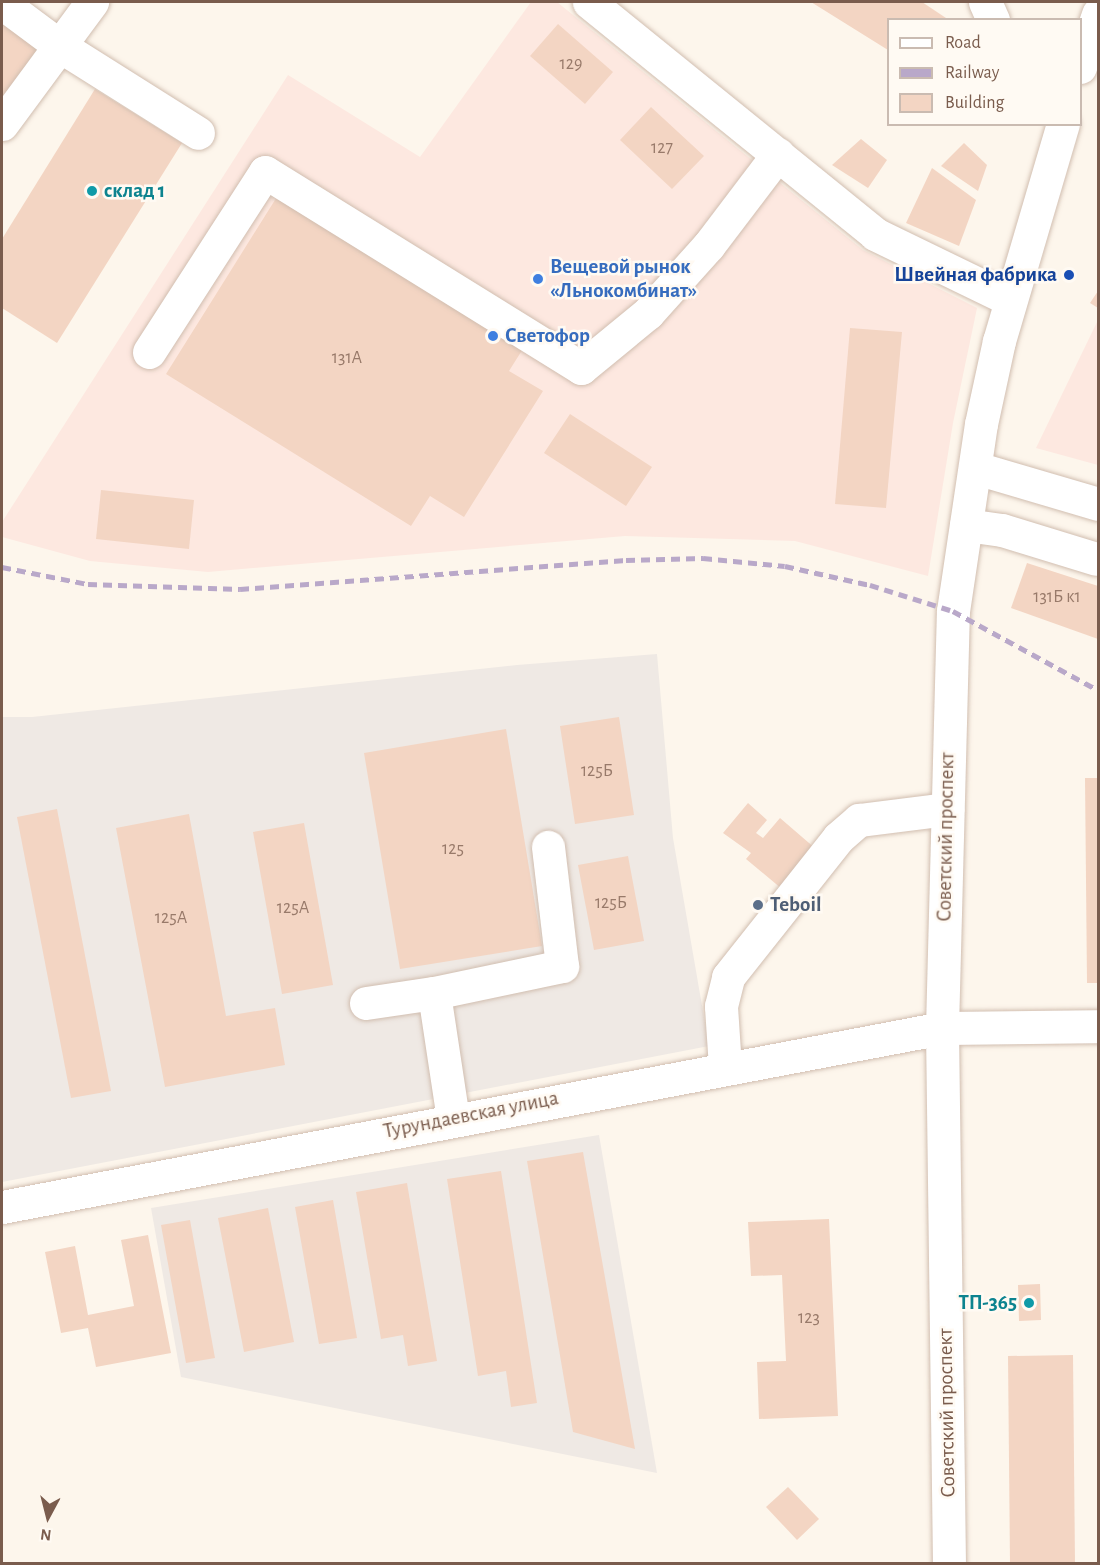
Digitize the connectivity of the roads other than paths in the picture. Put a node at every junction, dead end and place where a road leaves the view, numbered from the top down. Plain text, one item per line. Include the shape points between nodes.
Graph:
1 (92, 2) edge
2 (589, 2) edge
3 (985, 2) edge
4 (2, 3) edge
5 (1098, 14) edge
6 (992, 18) edge
7 (60, 46) junction
8 (1082, 62) edge
9 (2, 124) edge
10 (1062, 126) edge
11 (198, 133) dead end
12 (777, 154) junction
13 (1010, 299) junction
14 (149, 352) dead end
15 (976, 468) junction
16 (1098, 504) edge
17 (966, 525) junction
18 (1096, 559) dead end
19 (947, 809) junction
20 (548, 847) dead end
21 (434, 993) junction
22 (366, 1003) dead end
23 (1098, 1026) edge
24 (942, 1028) junction
25 (725, 1067) junction
26 (453, 1119) junction
27 (2, 1207) edge
28 (949, 1563) edge

1 - 7 street
2 - 12 street
3 - 6 street
4 - 7 street
5 - 8 street
7 - 9 street
7 - 11 street
10 - 13 street, Советский проспект
12 - 13 street via 875,234
12 - 14 street via 710,245 648,313 581,368 265,172
13 - 15 street, Советский проспект via 981,424
15 - 16 street
15 - 17 street, Советский проспект
17 - 18 street via 1002,530
17 - 19 street, Советский проспект via 949,669
19 - 24 street, Советский проспект
19 - 25 street via 859,820 838,838 728,977 721,1006
20 - 21 street via 562,966
21 - 22 street
21 - 26 street
23 - 24 street, Турундаевская улица
24 - 25 street, Турундаевская улица
24 - 28 street, Советский проспект
25 - 26 street, Турундаевская улица
26 - 27 street, Турундаевская улица

